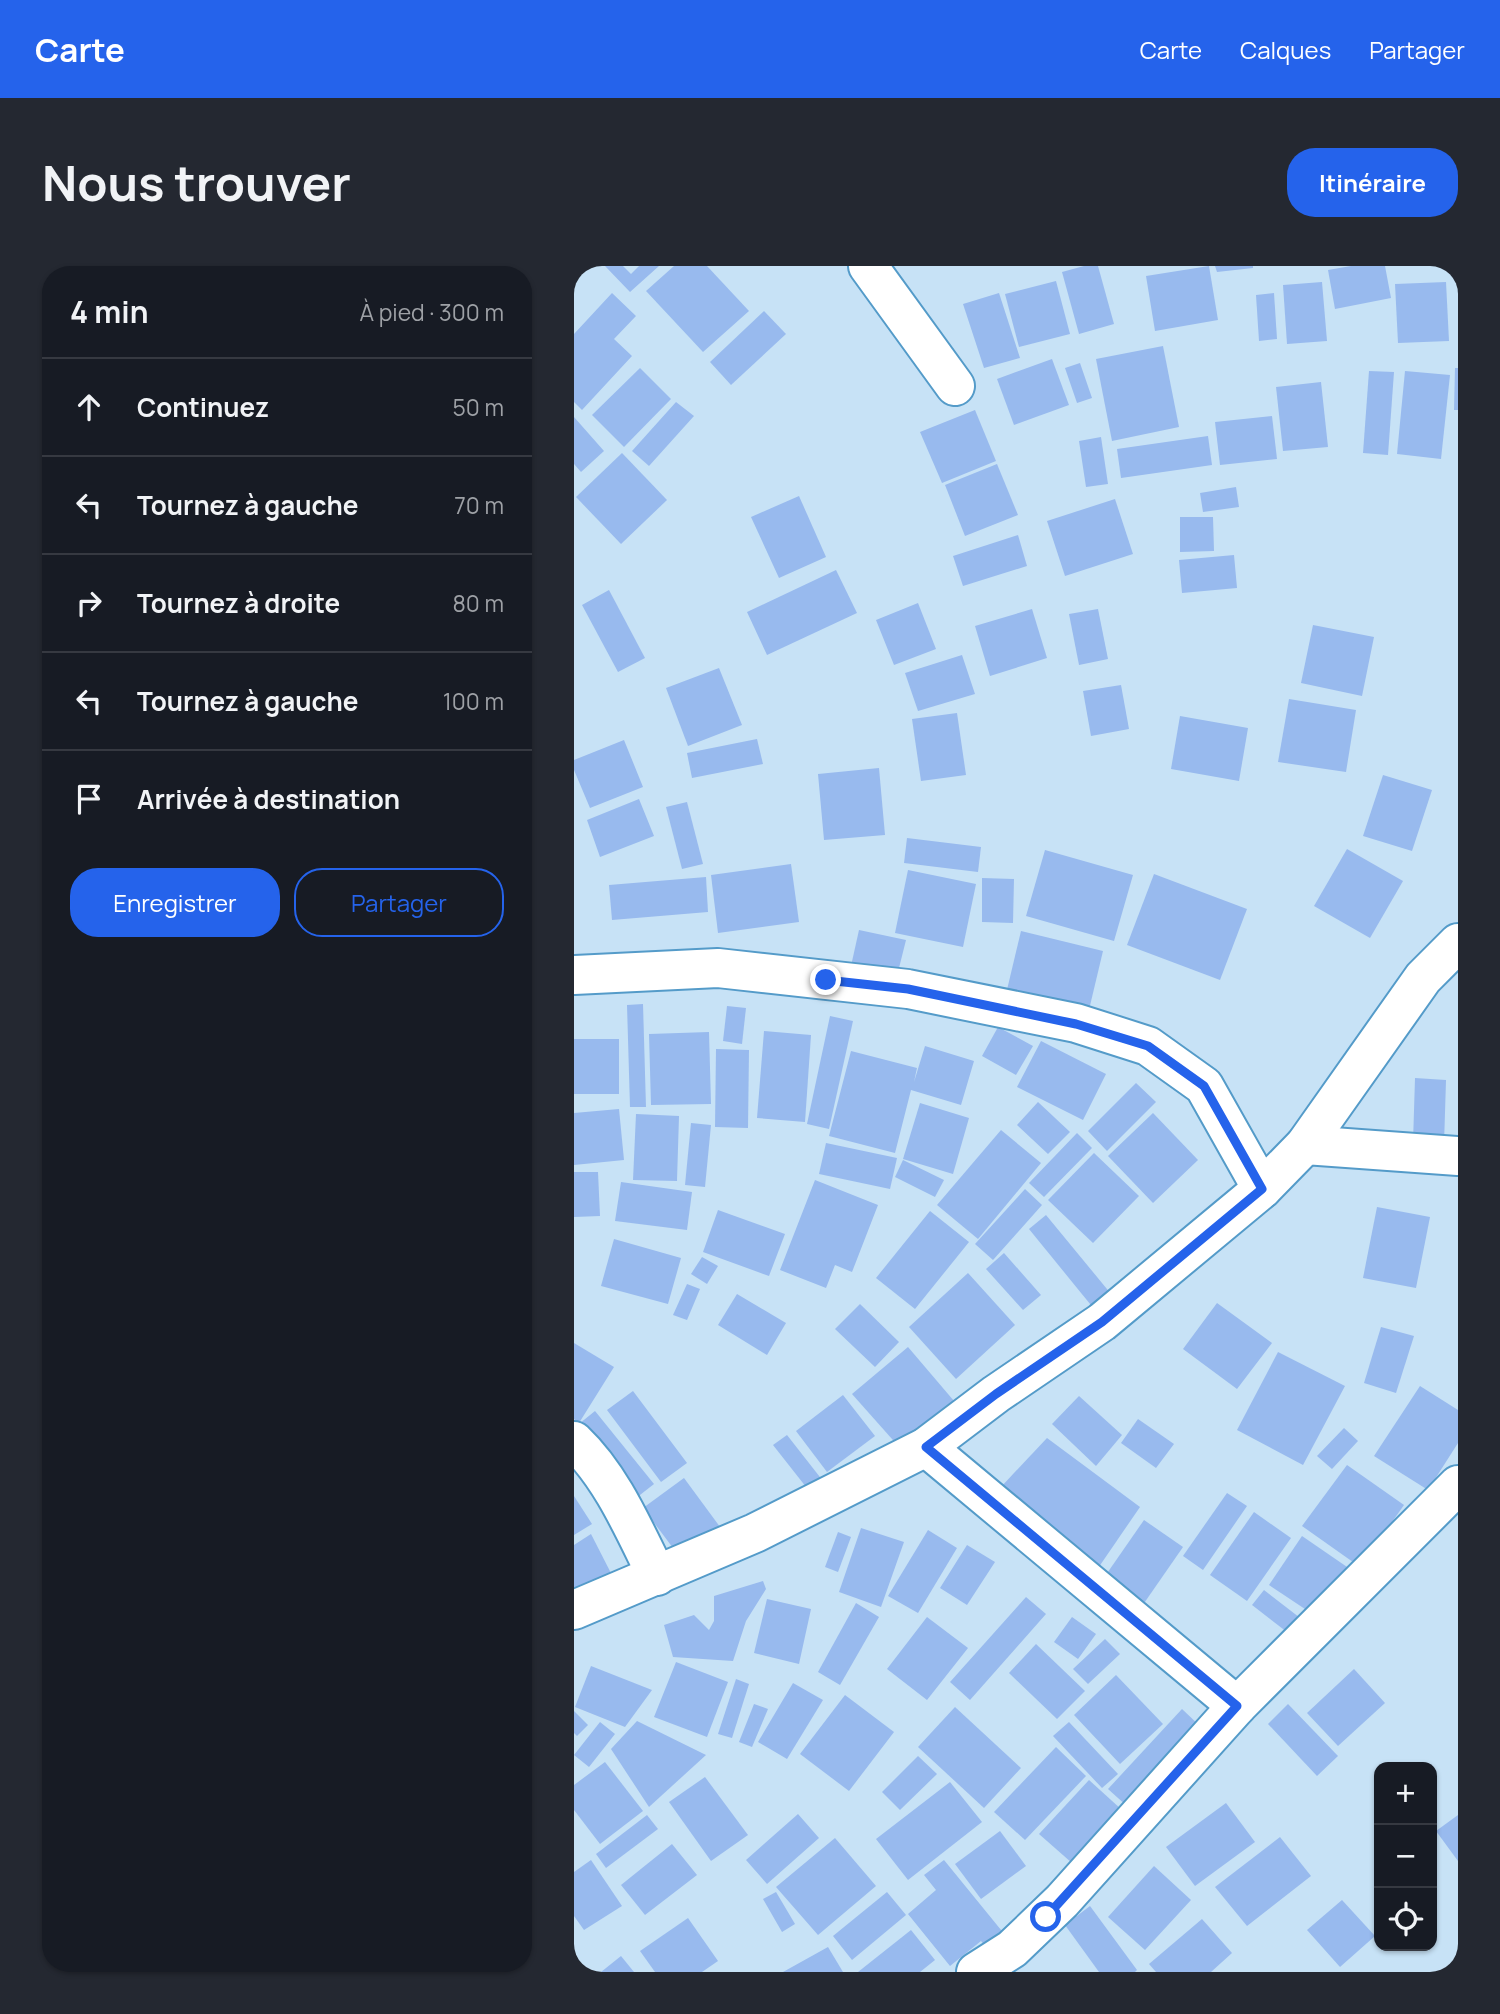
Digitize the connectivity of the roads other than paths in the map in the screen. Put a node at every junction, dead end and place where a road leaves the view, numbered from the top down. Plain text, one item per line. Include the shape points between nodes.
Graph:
1 (868, 266) edge
2 (955, 386) dead end
3 (1458, 943) edge
4 (574, 975) edge
5 (1305, 1145) junction
6 (1458, 1156) edge
7 (1262, 1189) junction
8 (574, 1441) edge
9 (926, 1447) junction
10 (1458, 1485) edge
11 (657, 1576) junction
12 (577, 1613) edge
13 (1237, 1706) junction
14 (976, 1972) edge

1 - 2 street
3 - 5 street via 1423,978
4 - 7 street via 718,968 908,989 1088,1027 1148,1046 1204,1086
5 - 6 street
5 - 7 street
7 - 9 street via 1102,1322
8 - 11 street via 588,1454 624,1511
9 - 11 street via 755,1533
9 - 13 street
10 - 13 street
11 - 12 street
13 - 14 street via 1062,1901 1012,1949

